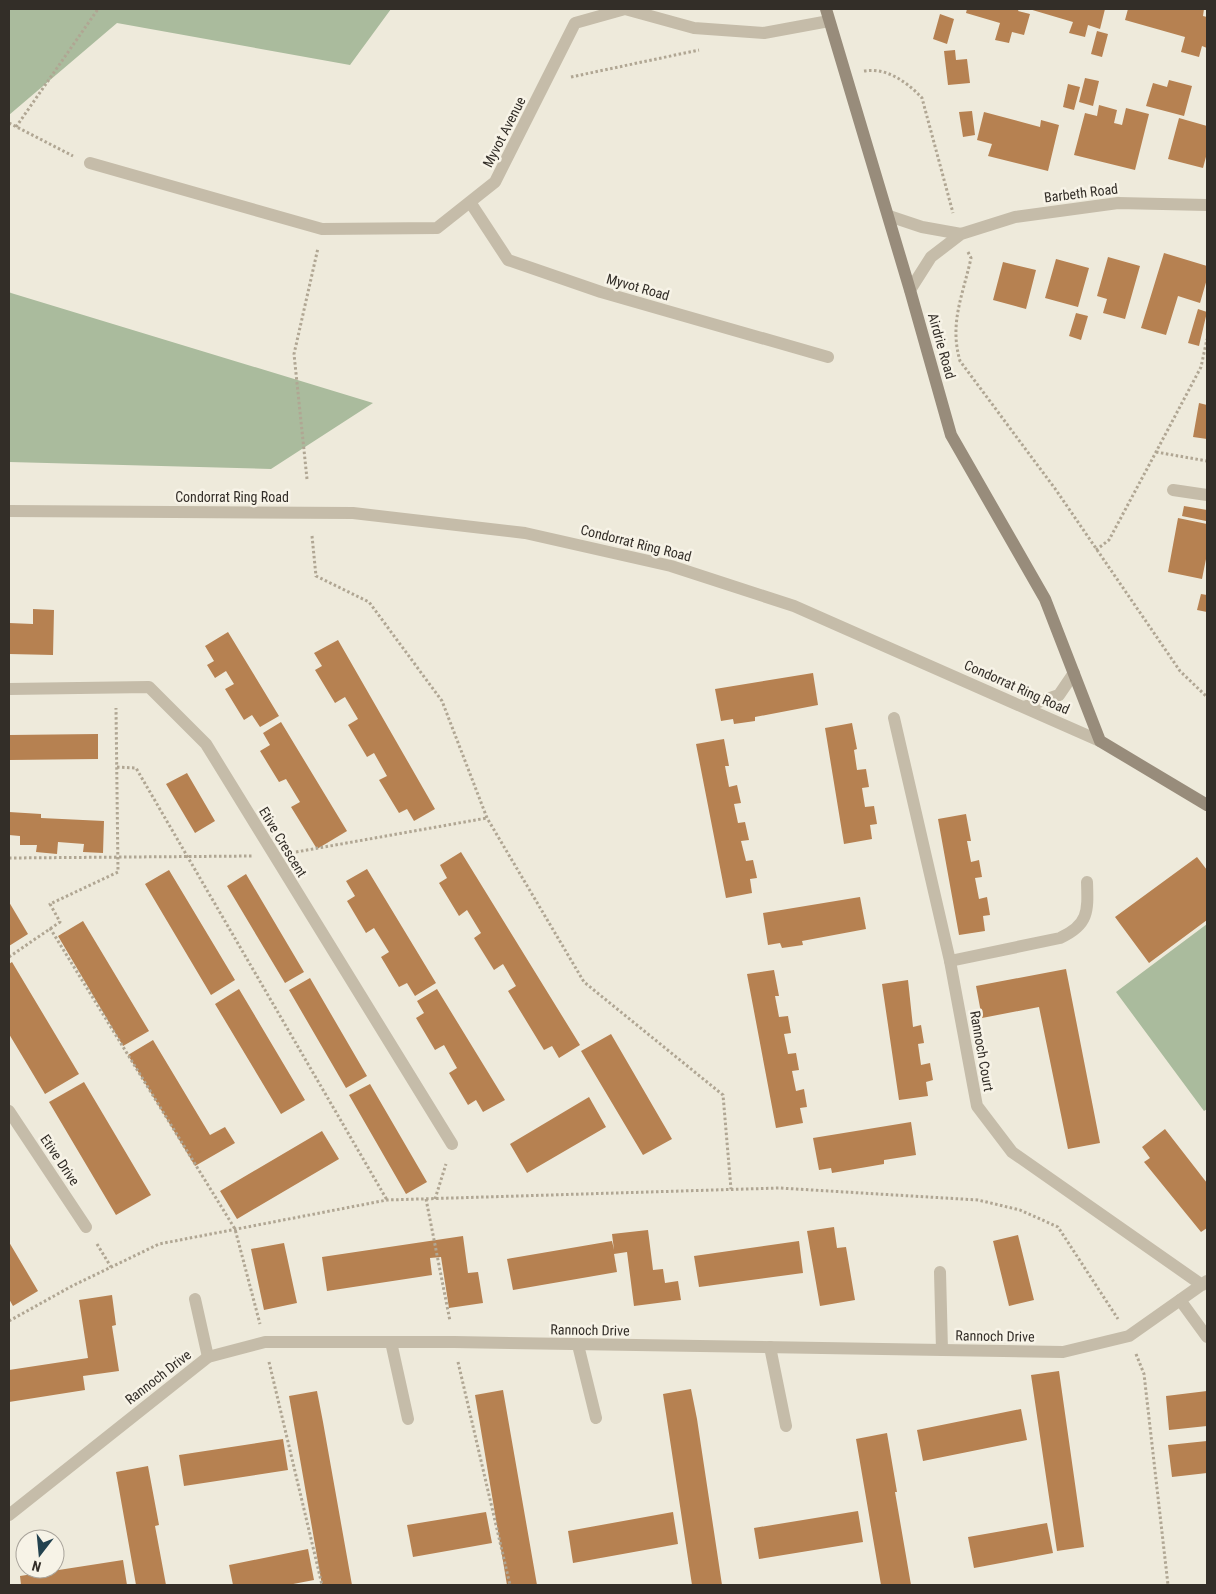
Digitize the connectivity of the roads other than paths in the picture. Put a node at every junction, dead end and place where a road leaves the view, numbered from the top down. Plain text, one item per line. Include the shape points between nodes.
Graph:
1 (827, 15) edge
2 (90, 163) road end
3 (470, 202) junction
4 (1207, 205) edge
5 (888, 216) junction
6 (961, 234) junction
7 (910, 290) junction
8 (828, 357) dead end
9 (1173, 490) dead end
10 (1207, 495) edge
11 (9, 511) edge
12 (1074, 673) junction
13 (9, 689) edge
14 (1024, 707) junction
15 (894, 718) dead end
16 (1100, 741) junction
17 (1207, 805) edge
18 (1087, 882) dead end
19 (950, 961) junction
20 (9, 1111) edge
21 (452, 1144) road end
22 (86, 1226) road end
23 (940, 1272) dead end
24 (1204, 1283) edge
25 (195, 1299) dead end
26 (1180, 1300) junction
27 (1207, 1337) edge
28 (391, 1342) junction
29 (578, 1345) junction
30 (770, 1348) junction
31 (942, 1350) junction
32 (208, 1357) junction
33 (408, 1418) dead end
34 (596, 1418) dead end
35 (786, 1426) dead end
36 (9, 1515) edge

1 - 3 street, Myvot Avenue via 764,33 694,28 625,9 576,23 495,182
1 - 5 main road, Airdrie Road
2 - 3 street, Myvot Avenue via 322,230 436,228
3 - 8 street, Myvot Road via 508,260 601,292
4 - 6 street, Barbeth Road via 1118,203 1016,217
5 - 6 street, Barbeth Road via 922,227
5 - 7 main road, Airdrie Road
6 - 7 street, Barbeth Road via 931,257
7 - 12 main road, Airdrie Road via 951,435 1045,599
9 - 10 street
11 - 14 street, Condorrat Ring Road via 353,513 525,532 671,566 794,606
12 - 14 street via 1059,695
12 - 16 main road, Airdrie Road
13 - 21 street, Etive Crescent via 149,686 206,744
14 - 16 street, Condorrat Ring Road
15 - 19 street, Rannoch Court
16 - 17 main road, Condorrat Ring Road
18 - 19 street via 1088,904 1077,931 1060,938
19 - 24 street, Rannoch Court via 976,1106 1012,1152
20 - 22 street, Etive Drive
23 - 31 street
24 - 26 street, Rannoch Drive
25 - 32 street
26 - 27 street
26 - 31 street, Rannoch Drive via 1130,1336 1063,1352
28 - 29 street, Rannoch Drive
28 - 32 street, Rannoch Drive via 265,1342
28 - 33 street
29 - 30 street, Rannoch Drive
29 - 34 street
30 - 31 street, Rannoch Drive
30 - 35 street
32 - 36 street, Rannoch Drive

